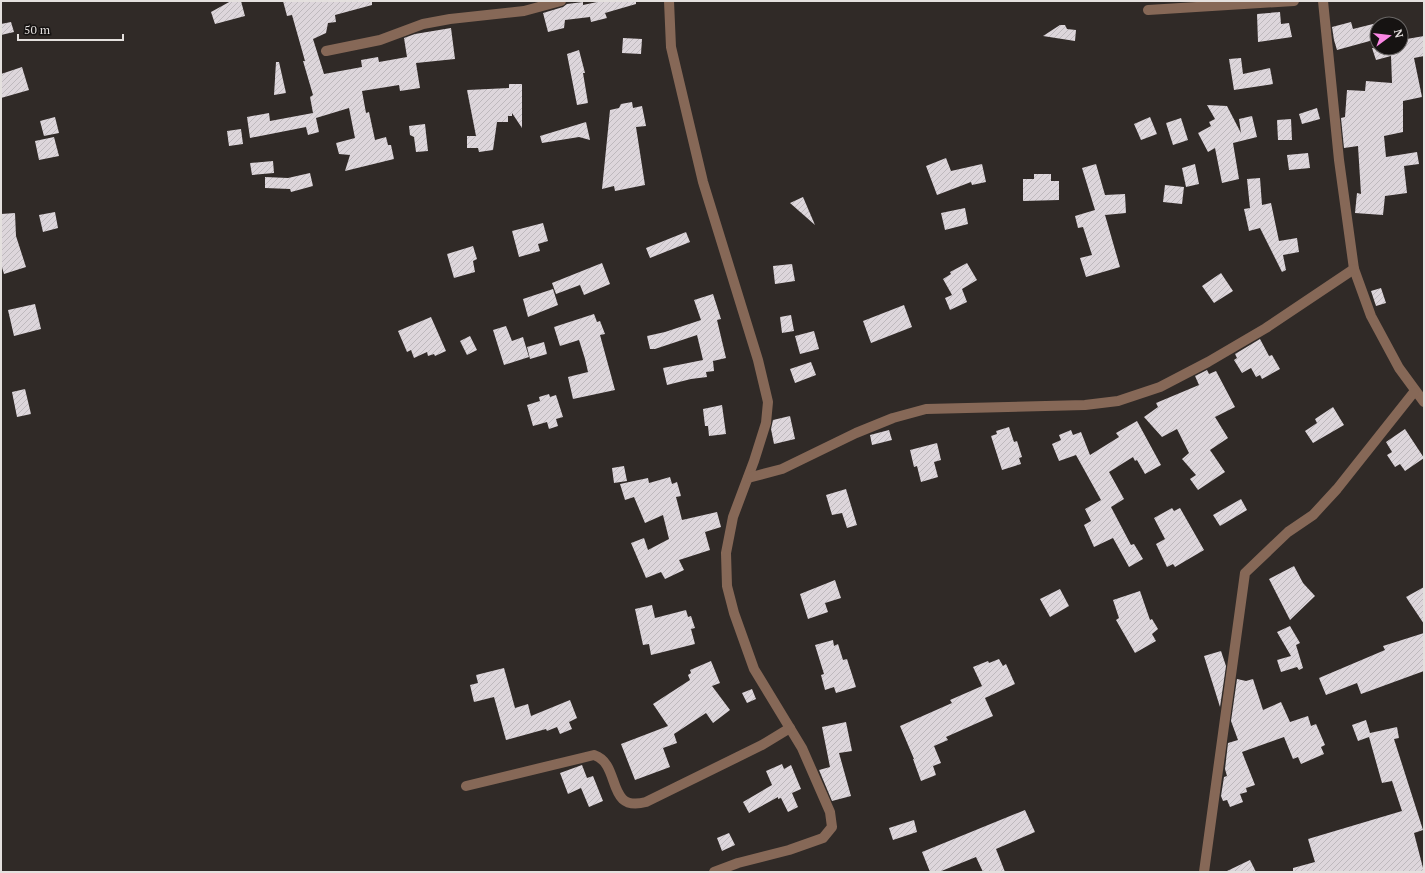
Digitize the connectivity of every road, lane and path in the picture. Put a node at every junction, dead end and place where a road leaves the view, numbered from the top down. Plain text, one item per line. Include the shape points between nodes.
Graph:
1 (561, 1) edge
2 (669, 1) edge
3 (1294, 1) edge
4 (1323, 1) edge
5 (1148, 10) dead end
6 (326, 51) dead end
7 (1354, 269) junction
8 (1414, 392) junction
9 (1424, 402) edge
10 (748, 478) junction
11 (790, 728) junction
12 (466, 786) dead end
13 (714, 872) edge
14 (1204, 872) edge

1 - 6 street via 524,11 423,24 380,40
2 - 10 street via 671,47 703,182 758,360 768,402 766,423
3 - 5 street
4 - 7 street via 1339,160
7 - 8 street via 1372,316 1398,368
7 - 10 street via 1266,328 1160,387 1118,401 1084,405 926,409 862,431 782,469
8 - 9 street
8 - 14 street via 1328,499 1245,573
10 - 11 street via 728,538 727,586 754,669
11 - 12 street via 646,802 637,804 620,797 608,766 602,758 594,755
11 - 13 street via 802,748 830,812 832,827 829,833 824,838 795,848

